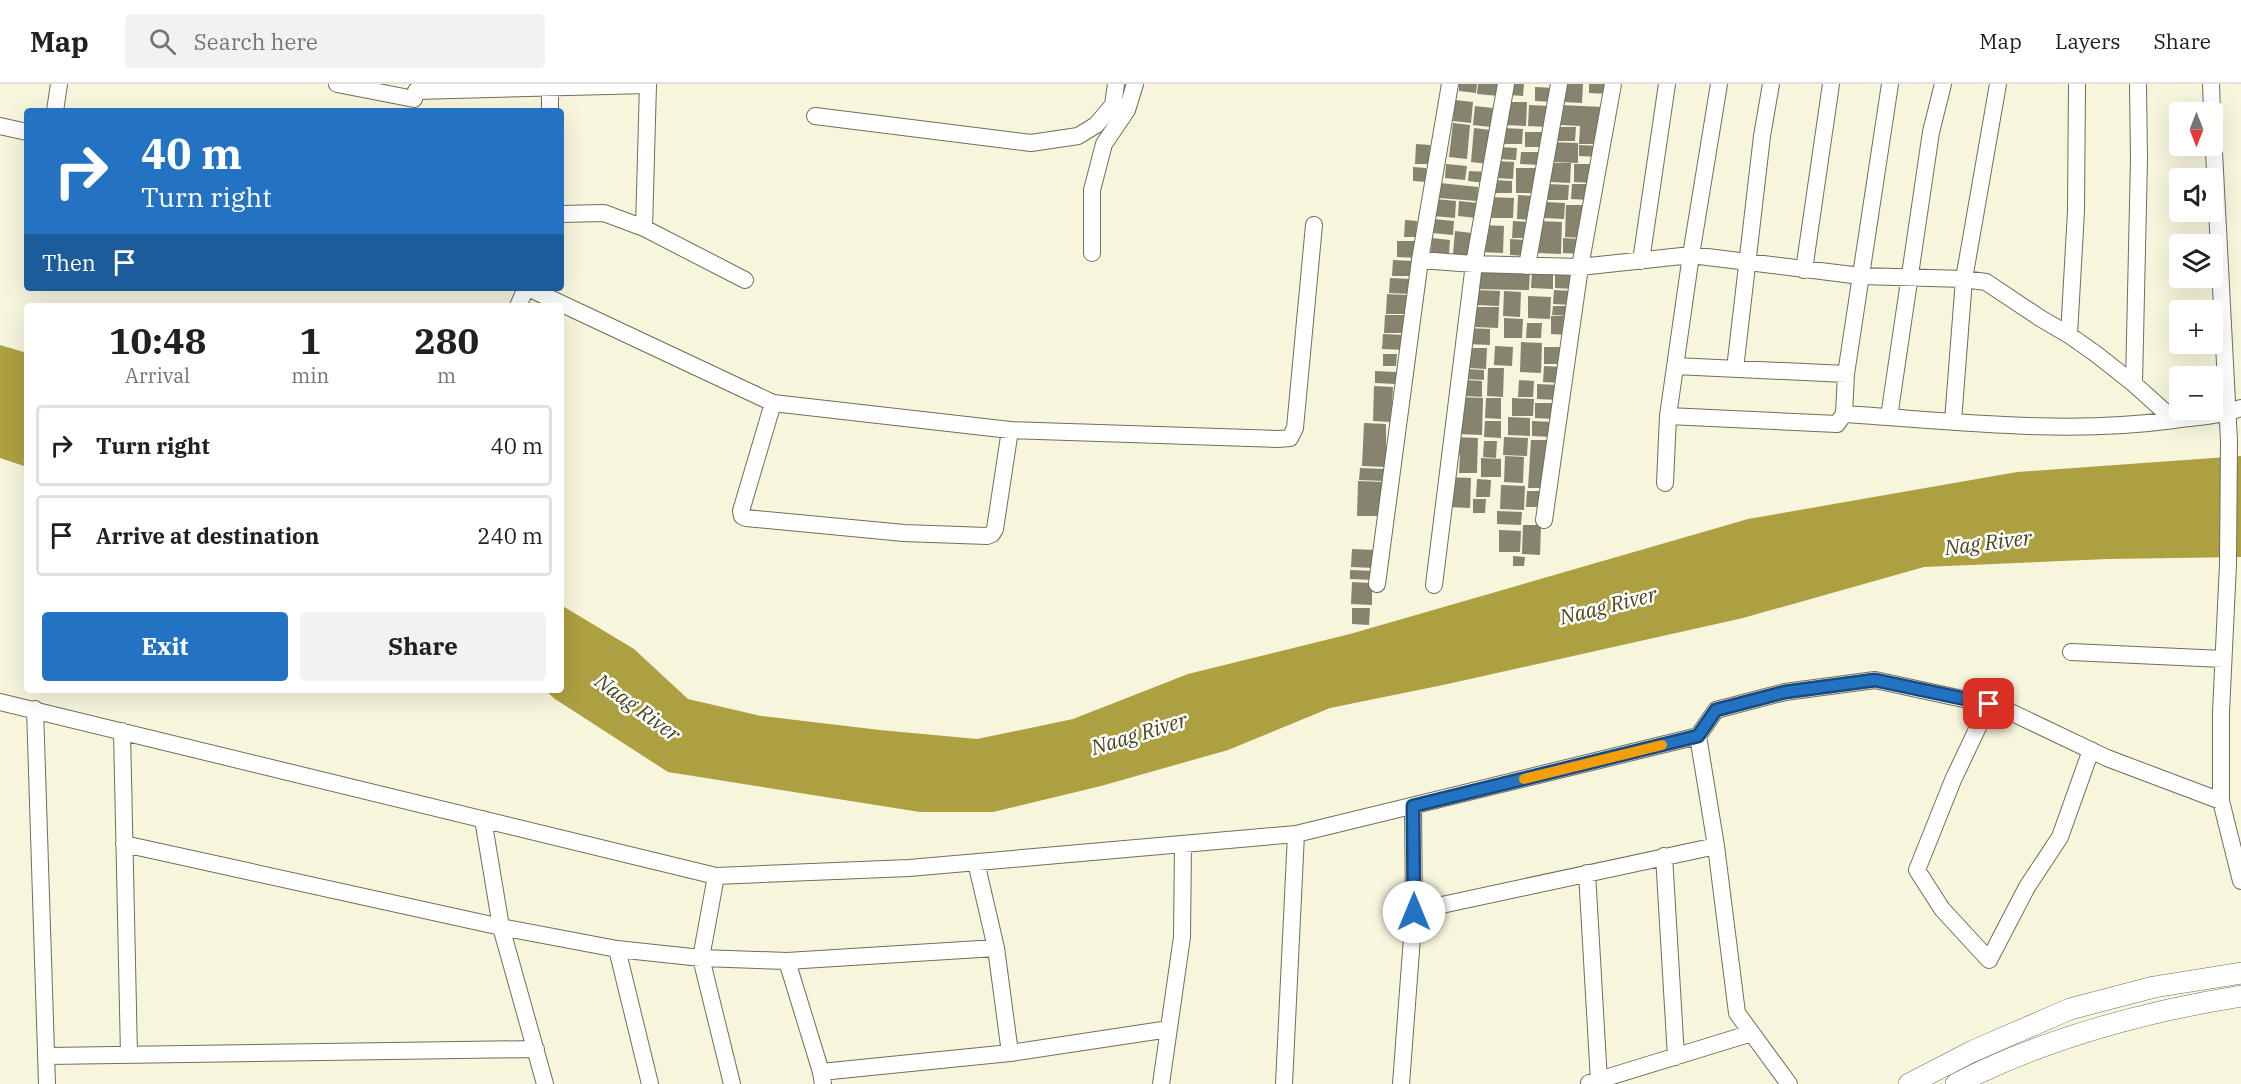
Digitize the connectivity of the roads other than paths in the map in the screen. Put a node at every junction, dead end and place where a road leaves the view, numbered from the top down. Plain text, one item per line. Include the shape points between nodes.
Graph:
1 (59, 84) edge
2 (337, 84) edge
3 (648, 84) edge
4 (1116, 84) edge
5 (1135, 84) edge
6 (1450, 84) edge
7 (1506, 84) edge
8 (1558, 84) edge
9 (1613, 84) edge
10 (1667, 84) edge
11 (1719, 84) edge
12 (1771, 84) edge
13 (1831, 84) edge
14 (1890, 84) edge
15 (1942, 84) edge
16 (1998, 84) edge
17 (2078, 84) edge
18 (2138, 84) edge
19 (2211, 84) edge
20 (550, 87) junction
21 (415, 96) edge
22 (2212, 102) edge
23 (55, 108) edge
24 (550, 108) edge
25 (815, 116) dead end
26 (0, 126) edge
27 (24, 131) edge
28 (2215, 156) edge
29 (564, 214) edge
30 (1314, 225) dead end
31 (644, 228) junction
32 (1092, 253) dead end
33 (1691, 255) junction
34 (1420, 260) junction
35 (1641, 261) junction
36 (1746, 262) junction
37 (1474, 264) junction
38 (1527, 266) junction
39 (1580, 267) junction
40 (1804, 270) junction
41 (1861, 276) junction
42 (1909, 277) junction
43 (1964, 279) junction
44 (745, 280) dead end
45 (533, 291) edge
46 (559, 303) edge
47 (564, 305) edge
48 (2069, 335) junction
49 (1675, 366) junction
50 (1735, 369) junction
51 (1846, 374) junction
52 (2134, 384) junction
53 (773, 403) junction
54 (2234, 411) edge
55 (1844, 414) junction
56 (1668, 416) junction
57 (2169, 416) edge
58 (1889, 417) junction
59 (2174, 420) edge
60 (1953, 421) junction
61 (1010, 430) junction
62 (1665, 483) dead end
63 (1544, 520) dead end
64 (2232, 570) edge
65 (1377, 584) dead end
66 (1434, 585) dead end
67 (2071, 652) dead end
68 (2223, 659) junction
69 (0, 702) edge
70 (1989, 704) junction
71 (34, 710) junction
72 (122, 730) junction
73 (1698, 736) junction
74 (2091, 750) junction
75 (2221, 801) junction
76 (1413, 806) junction
77 (483, 819) junction
78 (1296, 834) junction
79 (124, 844) junction
80 (1183, 844) junction
81 (1716, 846) junction
82 (1664, 856) junction
83 (976, 862) junction
84 (1587, 873) junction
85 (716, 876) junction
86 (2241, 881) edge
87 (1414, 912) junction
88 (501, 927) junction
89 (996, 948) junction
90 (617, 949) junction
91 (701, 958) junction
92 (787, 961) junction
93 (2241, 973) edge
94 (2241, 996) edge
95 (1169, 1029) junction
96 (1752, 1033) junction
97 (536, 1049) junction
98 (1010, 1053) junction
99 (129, 1055) junction
100 (46, 1056) junction
101 (1676, 1057) junction
102 (822, 1078) edge
103 (1593, 1082) edge
104 (47, 1084) edge
105 (545, 1084) edge
106 (650, 1084) edge
107 (732, 1084) edge
108 (1161, 1084) edge
109 (1284, 1084) edge
110 (1401, 1084) edge
111 (1789, 1084) edge
112 (1909, 1084) edge
113 (1956, 1084) edge

1 - 23 street
2 - 21 street
3 - 20 street
3 - 31 street
4 - 25 street via 1113,105 1096,124 1077,136 1031,143
5 - 32 street via 1127,110 1104,144 1095,178
6 - 34 street
7 - 37 street
8 - 38 street
9 - 39 street
10 - 35 street
11 - 33 street
12 - 36 street
13 - 40 street
14 - 41 street
15 - 42 street
16 - 43 street
17 - 48 street
18 - 52 street
19 - 22 street
20 - 21 street
20 - 24 street
26 - 27 street
28 - 54 street
29 - 31 street via 604,213
30 - 61 street via 1295,428 1290,438
31 - 44 street
33 - 35 street
33 - 36 street
33 - 49 street
34 - 37 street
34 - 65 street
35 - 39 street
36 - 40 street
36 - 50 street
37 - 38 street
37 - 66 street
38 - 39 street
39 - 63 street
40 - 41 street
41 - 42 street
41 - 51 street
42 - 43 street
42 - 58 street
43 - 48 street via 1986,282
43 - 60 street
45 - 46 street
47 - 53 street
48 - 52 street
49 - 50 street
49 - 56 street
50 - 51 street
51 - 55 street
52 - 57 street
53 - 61 street
53 - 61 street via 741,511 746,518 904,533 987,536 995,529
54 - 64 street via 2229,441
55 - 56 street via 1837,424
55 - 58 street
56 - 62 street
58 - 60 street
59 - 60 street via 2069,428
64 - 68 street
67 - 68 street
68 - 75 street
69 - 71 street
70 - 73 street via 1875,680 1785,692 1716,710
70 - 74 street
70 - 74 street via 1917,870 1942,909 1989,960 2027,887 2060,837
71 - 72 street
71 - 100 street
72 - 77 street
72 - 79 street
73 - 76 street
73 - 81 street
74 - 75 street
75 - 86 street
76 - 78 street
76 - 87 street
77 - 85 street
77 - 88 street
78 - 80 street
78 - 109 street
79 - 88 street
79 - 99 street
80 - 83 street
80 - 95 street via 1182,937
81 - 82 street
81 - 96 street via 1737,1013
82 - 84 street
82 - 101 street
83 - 85 street
83 - 89 street
84 - 87 street
84 - 103 street
85 - 91 street
87 - 110 street
88 - 90 street
88 - 97 street
89 - 92 street
89 - 98 street
90 - 91 street
90 - 106 street
91 - 92 street
91 - 107 street
92 - 102 street
93 - 112 main road via 2154,987 2070,1009
94 - 113 main road via 2185,1005 2076,1033
95 - 98 street
95 - 108 street
96 - 101 street
96 - 111 street
97 - 99 street
97 - 105 street
98 - 102 street
99 - 100 street
100 - 104 street
101 - 103 street

